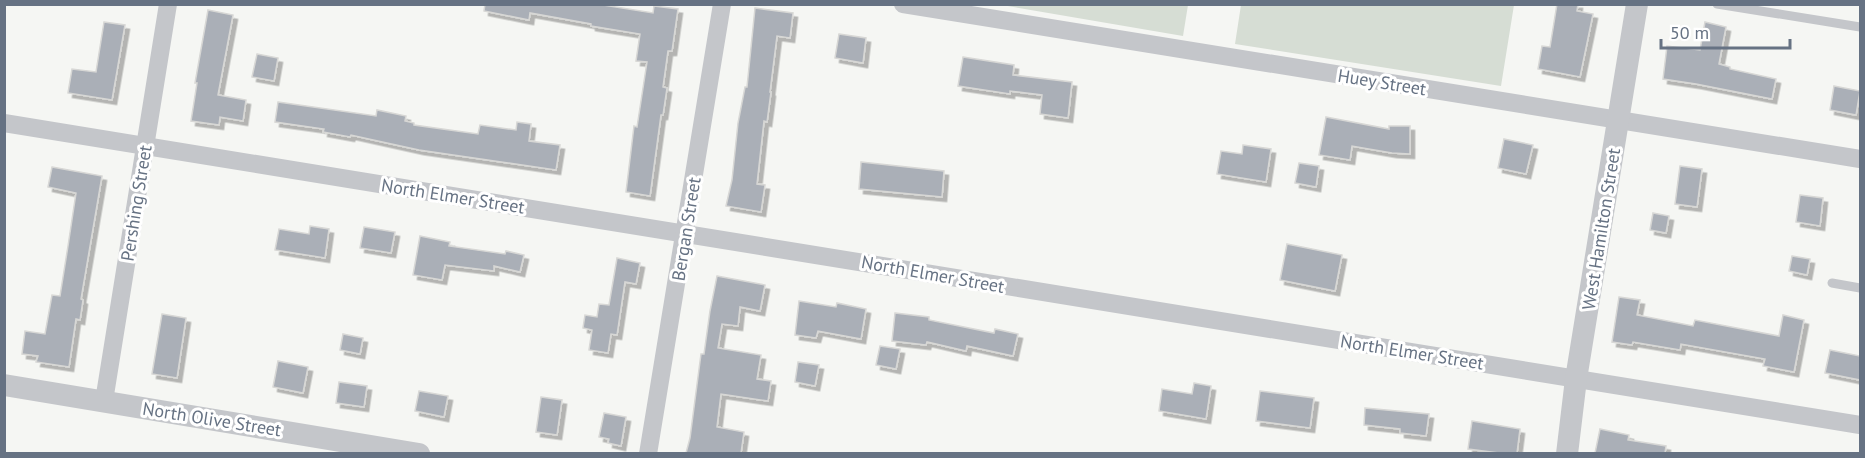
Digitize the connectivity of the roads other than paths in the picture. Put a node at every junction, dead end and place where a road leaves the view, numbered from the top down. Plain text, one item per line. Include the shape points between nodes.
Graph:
1 (168, 4) edge
2 (723, 4) edge
3 (903, 4) edge
4 (1637, 4) edge
5 (1717, 4) edge
6 (1860, 27) edge
7 (1618, 120) junction
8 (4, 123) edge
9 (145, 146) junction
10 (1860, 159) edge
11 (686, 234) junction
12 (1832, 283) dead end
13 (1860, 288) edge
14 (1576, 379) junction
15 (4, 386) edge
16 (104, 401) junction
17 (1860, 425) edge
18 (418, 453) edge
19 (648, 453) edge
20 (1567, 453) edge

1 - 9 street, Pershing Street
2 - 11 street, Bergan Street
3 - 7 street, Huey Street
4 - 7 street, West Hamilton Street
5 - 6 lane
7 - 10 street, Huey Street
7 - 14 street, West Hamilton Street
8 - 9 street, North Elmer Street
9 - 11 street, North Elmer Street
9 - 16 street, Pershing Street
11 - 14 street, North Elmer Street
11 - 19 street, Bergan Street
12 - 13 lane
14 - 17 street, North Elmer Street
14 - 20 street, West Hamilton Street
15 - 16 street, North Olive Street
16 - 18 street, North Olive Street

